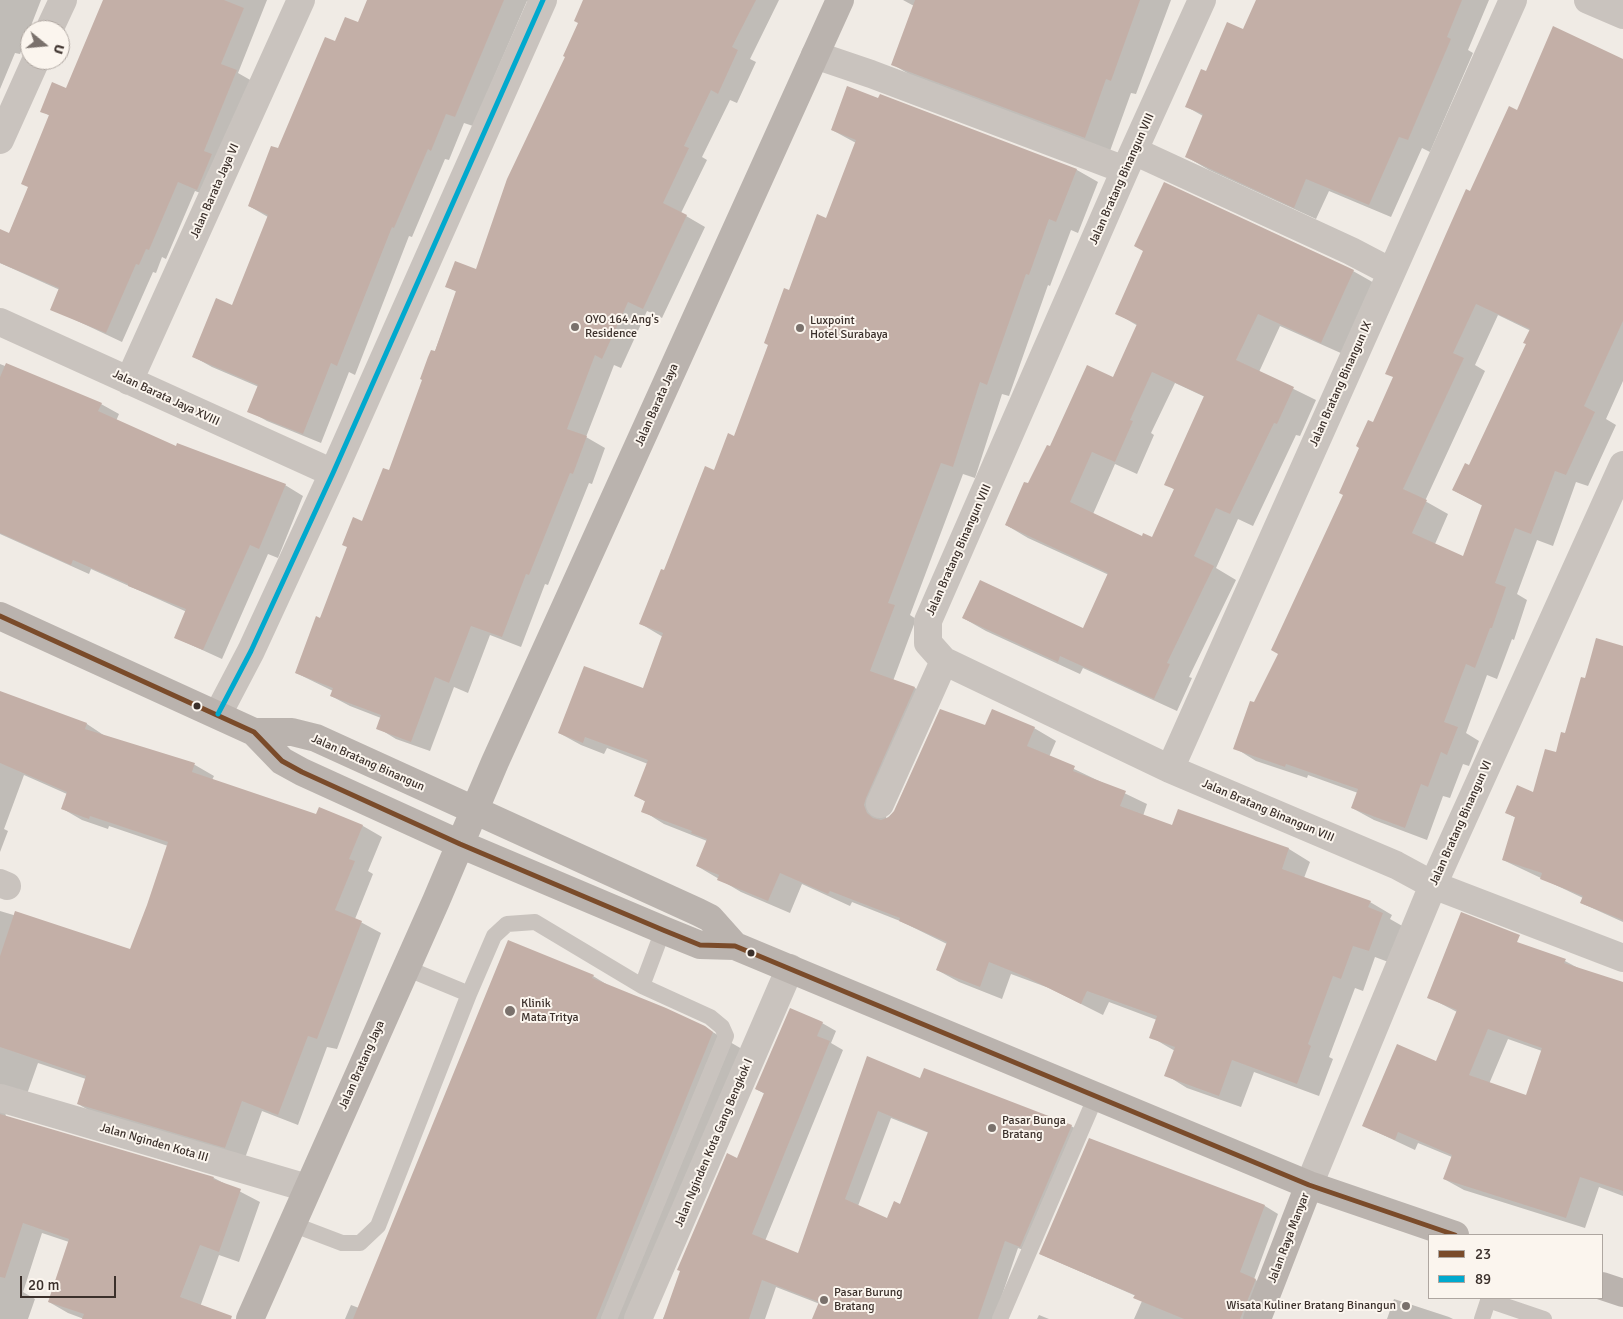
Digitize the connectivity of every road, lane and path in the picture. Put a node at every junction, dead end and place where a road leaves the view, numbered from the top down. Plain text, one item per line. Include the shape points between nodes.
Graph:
1 (63, 0) edge
2 (301, 0) edge
3 (543, 0) edge
4 (840, 0) edge
5 (1202, 0) edge
6 (1512, 0) edge
7 (1588, 0) edge
8 (1623, 16) edge
9 (54, 20) edge
10 (815, 55) junction
11 (32, 70) edge
12 (0, 140) edge
13 (1129, 160) junction
14 (1391, 272) junction
15 (0, 322) edge
16 (129, 381) junction
17 (1623, 465) edge
18 (333, 473) junction
19 (0, 616) edge
20 (944, 661) junction
21 (218, 714) junction
22 (254, 732) junction
23 (1170, 769) junction
24 (880, 804) dead end
25 (474, 811) junction
26 (460, 844) junction
27 (1433, 885) junction
28 (663, 930) junction
29 (735, 946) junction
30 (1623, 958) edge
31 (406, 968) junction
32 (790, 968) junction
33 (642, 986) junction
34 (469, 994) junction
35 (1096, 1096) junction
36 (0, 1098) edge
37 (1309, 1185) junction
38 (307, 1188) junction
39 (292, 1224) junction
40 (1452, 1234) edge
41 (1603, 1286) edge
42 (1623, 1293) edge
43 (1489, 1299) edge
44 (256, 1317) edge
45 (609, 1319) edge
46 (638, 1319) edge
47 (1000, 1319) edge
48 (1257, 1319) edge
49 (1482, 1319) edge
50 (1544, 1319) edge

1 - 9 street
2 - 16 street, Jalan Barata Jaya VI
3 - 18 street
4 - 10 street, Jalan Barata Jaya
5 - 13 street, Jalan Bratang Binangun VIII
6 - 14 street, Jalan Bratang Binangun IX
7 - 8 street
10 - 13 street
10 - 25 street, Jalan Barata Jaya
11 - 12 street
13 - 14 street via 1351,251
13 - 20 street, Jalan Bratang Binangun VIII via 928,621 928,642
14 - 23 street, Jalan Bratang Binangun IX
15 - 16 street, Jalan Barata Jaya XVIII
16 - 18 street, Jalan Barata Jaya XVIII
17 - 27 street, Jalan Bratang Binangun VI
18 - 21 street
19 - 21 street
20 - 23 street, Jalan Bratang Binangun VIII
20 - 24 street
21 - 22 street
22 - 25 street, Jalan Bratang Binangun via 292,732 316,738
22 - 26 street, Jalan Bratang Binangun via 282,761 302,772
23 - 27 street, Jalan Bratang Binangun VIII via 1396,865
25 - 26 street, Jalan Bratang Jaya
25 - 29 street, Jalan Bratang Binangun via 710,918
26 - 28 street, Jalan Bratang Binangun
26 - 31 street, Jalan Bratang Jaya
27 - 30 street, Jalan Bratang Binangun VIII
27 - 37 street, Jalan Bratang Binangun VI
28 - 29 street, Jalan Bratang Binangun via 700,945
28 - 33 lane
29 - 32 street, Jalan Bratang Binangun
31 - 34 lane
31 - 38 street, Jalan Bratang Jaya
32 - 35 street, Jalan Bratang Binangun
32 - 46 street, Jalan Nginden Kota Gang Bengkok I
33 - 34 lane via 535,922 507,924 494,936
33 - 45 lane via 710,1017 722,1027 726,1036
34 - 39 lane via 378,1226 360,1243 351,1243
35 - 37 street, Jalan Bratang Binangun
35 - 47 lane
36 - 38 street, Jalan Nginden Kota III
37 - 40 street, Jalan Bratang Binangun
37 - 48 street, Jalan Raya Manyar
38 - 39 street, Jalan Bratang Jaya
39 - 44 street, Jalan Bratang Jaya
41 - 42 street
43 - 49 lane
43 - 50 lane

